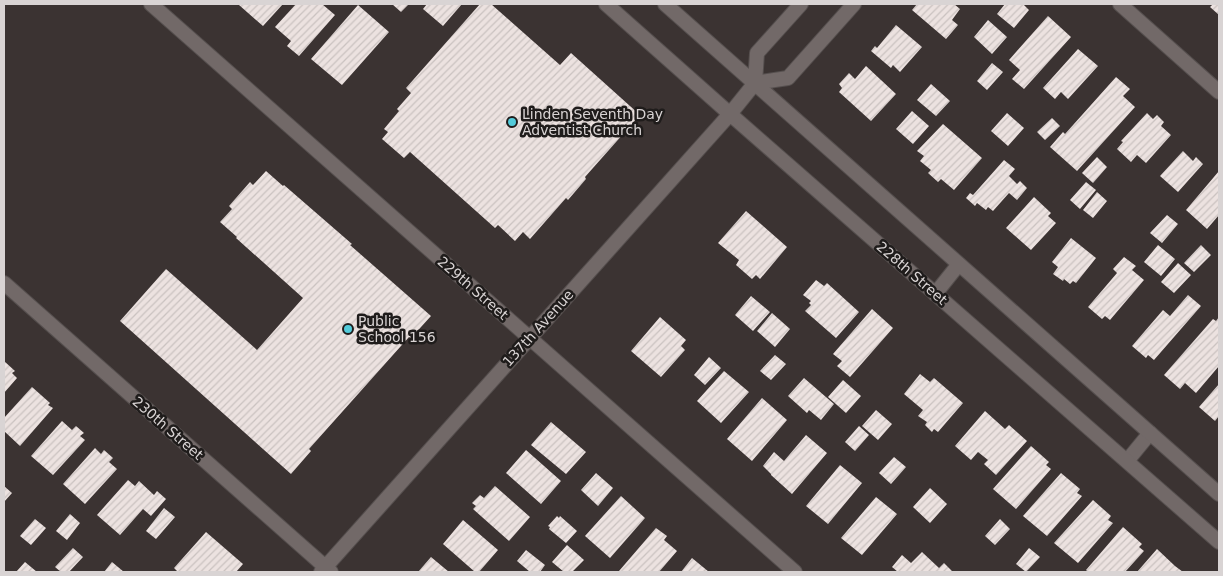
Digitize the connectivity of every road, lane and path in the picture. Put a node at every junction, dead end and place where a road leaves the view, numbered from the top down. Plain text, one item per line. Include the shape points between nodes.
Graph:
1 (151, 4) edge
2 (606, 4) edge
3 (665, 4) edge
4 (801, 4) edge
5 (854, 4) edge
6 (1120, 4) edge
7 (755, 83) junction
8 (1219, 92) edge
9 (730, 114) junction
10 (960, 264) junction
11 (4, 283) edge
12 (935, 294) junction
13 (530, 337) junction
14 (1150, 433) junction
15 (1127, 461) junction
16 (1219, 494) edge
17 (1219, 542) edge
18 (326, 570) edge
19 (795, 572) edge

1 - 13 street, 229th Street
2 - 9 street, 228th Street
3 - 7 street
4 - 7 street via 757,53
5 - 7 street via 788,78
6 - 8 street
7 - 9 street, 137th Avenue
7 - 10 street
9 - 12 street, 228th Street
9 - 13 street, 137th Avenue
10 - 12 street
10 - 14 street
11 - 18 street, 230th Street
12 - 15 street, 228th Street
13 - 18 street, 137th Avenue
13 - 19 street, 229th Street
14 - 15 street
14 - 16 street
15 - 17 street, 228th Street

